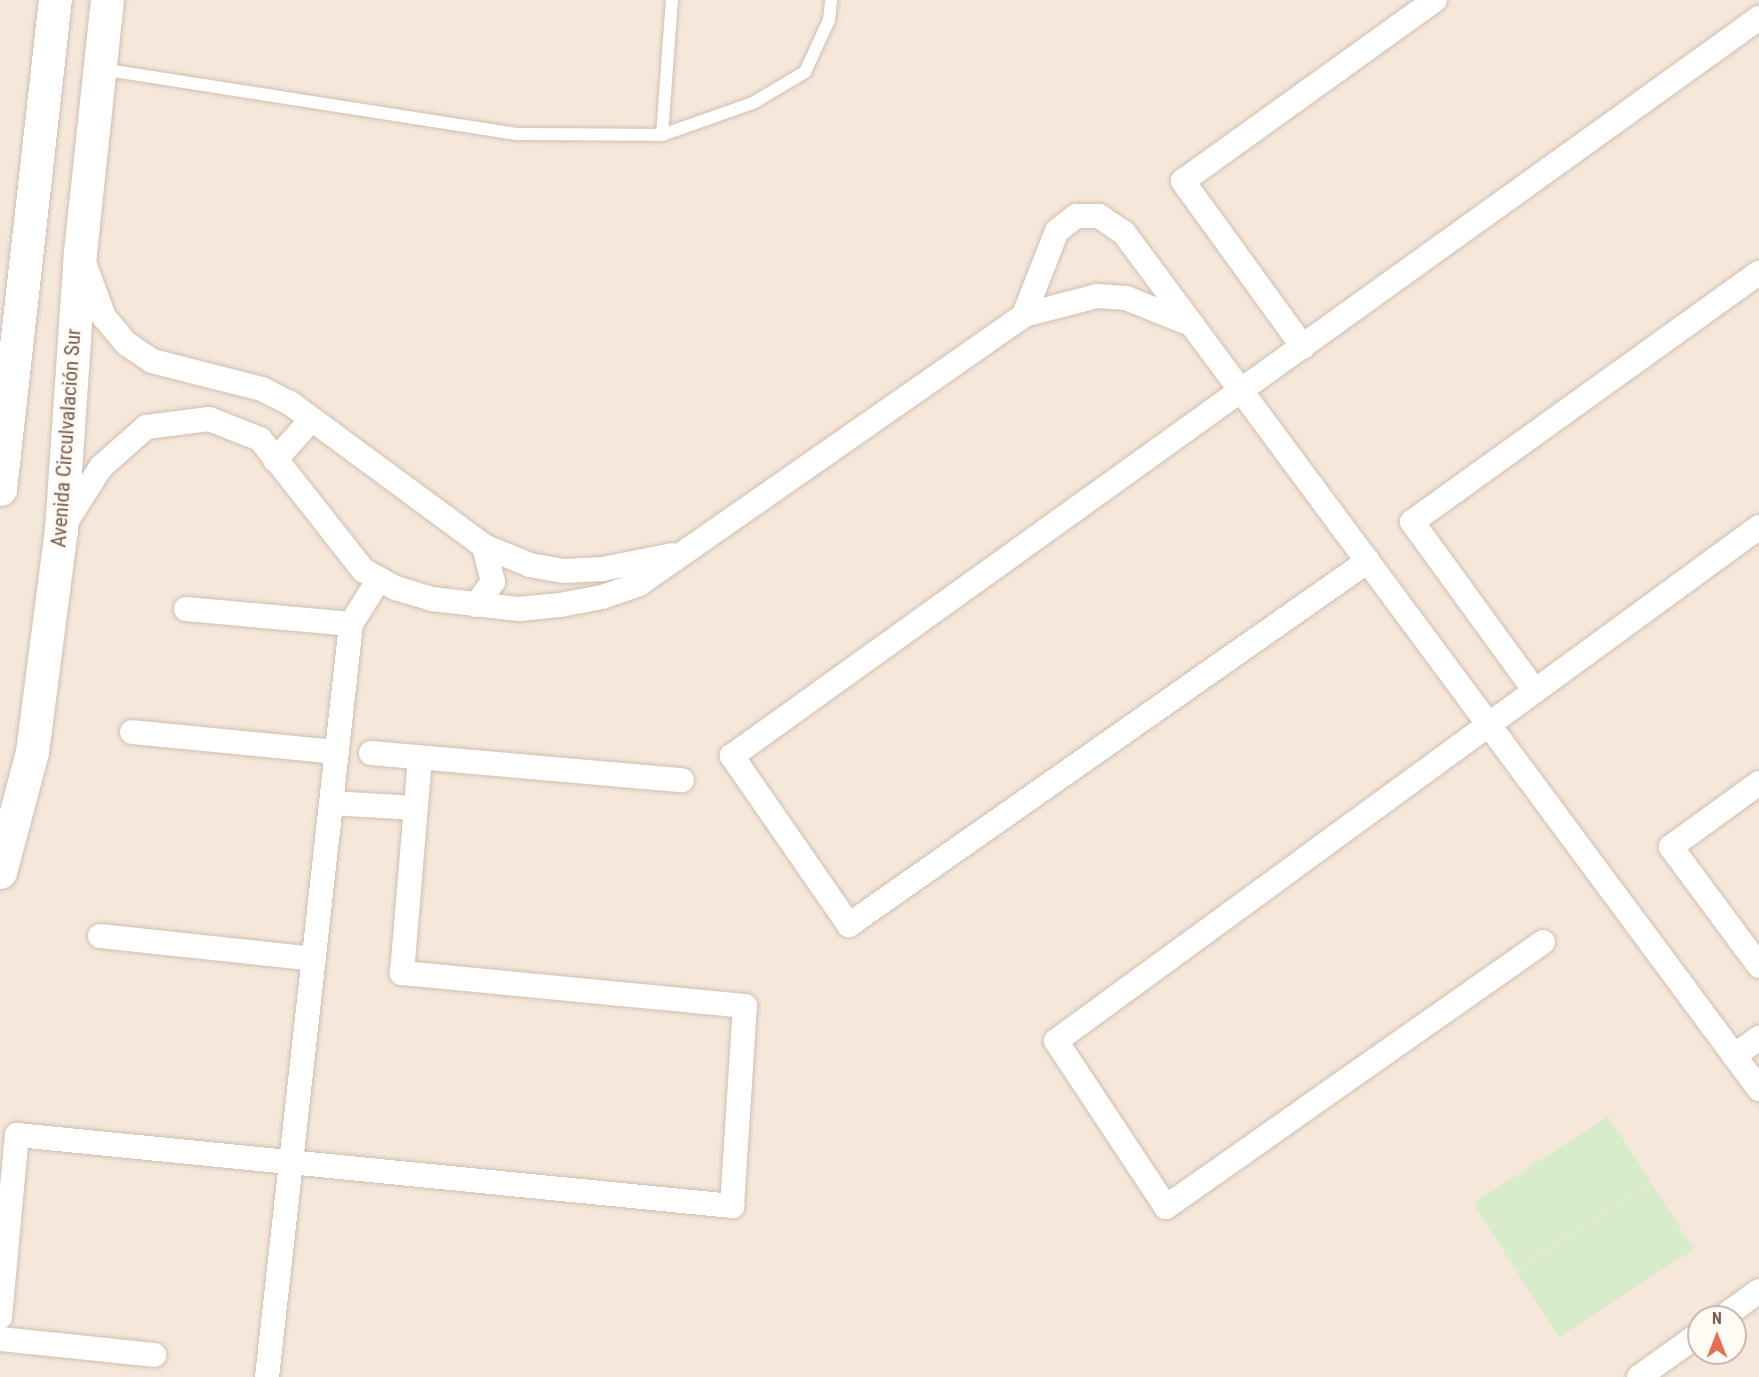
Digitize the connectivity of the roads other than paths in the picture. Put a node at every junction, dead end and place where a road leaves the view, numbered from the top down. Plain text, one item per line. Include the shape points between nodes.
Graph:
1 (55, 0) edge
2 (107, 0) edge
3 (672, 0) edge
4 (831, 0) edge
5 (1435, 0) edge
6 (1759, 18) edge
7 (100, 69) junction
8 (662, 135) junction
9 (80, 252) junction
10 (1759, 273) edge
11 (1024, 315) junction
12 (1193, 325) junction
13 (1303, 347) junction
14 (1242, 391) junction
15 (312, 419) junction
16 (275, 459) junction
17 (0, 489) edge
18 (1759, 527) edge
19 (61, 530) junction
20 (484, 546) junction
21 (684, 552) junction
22 (1368, 561) junction
23 (379, 579) junction
24 (477, 605) junction
25 (186, 609) dead end
26 (351, 624) junction
27 (1535, 691) junction
28 (1489, 724) junction
29 (132, 732) dead end
30 (336, 753) junction
31 (371, 753) dead end
32 (420, 758) junction
33 (682, 780) dead end
34 (1759, 783) edge
35 (331, 803) junction
36 (416, 808) junction
37 (0, 872) edge
38 (100, 936) dead end
39 (1543, 942) dead end
40 (314, 959) junction
41 (1759, 966) edge
42 (1759, 1038) edge
43 (1734, 1056) junction
44 (1759, 1089) edge
45 (291, 1162) junction
46 (1759, 1291) edge
47 (1740, 1305) edge
48 (0, 1317) edge
49 (0, 1339) edge
50 (1687, 1343) edge
51 (154, 1355) dead end
52 (267, 1377) edge
53 (1639, 1377) edge

1 - 17 main road
2 - 7 main road, Avenida Circulvalación Sur
3 - 8 lane
4 - 8 lane via 829,20 805,72 753,103
5 - 13 street via 1183,181
6 - 13 street
7 - 8 lane via 518,134
7 - 9 main road, Avenida Circulvalación Sur
9 - 15 street via 104,317 127,344 152,361 262,389
9 - 19 main road, Avenida Circulvalación Sur
10 - 27 street via 1413,522
11 - 12 street via 1097,296 1126,298
11 - 12 street via 1057,231 1076,216 1099,216 1124,233
11 - 21 street
12 - 14 street
13 - 14 street
14 - 22 street
14 - 22 street via 732,756 849,926
15 - 16 street
15 - 20 street
16 - 19 street via 260,439 209,419 146,427 101,467
16 - 23 street via 363,570
18 - 27 street
19 - 37 main road, Avenida Circulvalación Sur via 32,753
20 - 21 street via 530,565 564,571 603,569
20 - 24 street via 493,582
21 - 24 street via 639,584 602,597 519,609
22 - 28 street
23 - 24 street via 432,599
23 - 26 street
25 - 26 street
26 - 30 street
27 - 28 street
28 - 39 street via 1056,1041 1166,1207
28 - 43 street
29 - 30 street
30 - 35 street
31 - 32 street
32 - 33 street
32 - 36 street
34 - 41 street via 1671,847
35 - 36 street
35 - 40 street
36 - 45 street via 402,973 745,1006 732,1206
38 - 40 street
40 - 45 street
42 - 43 street
43 - 44 street
45 - 48 street via 16,1135
45 - 52 street
46 - 47 street
49 - 51 street
50 - 53 street

